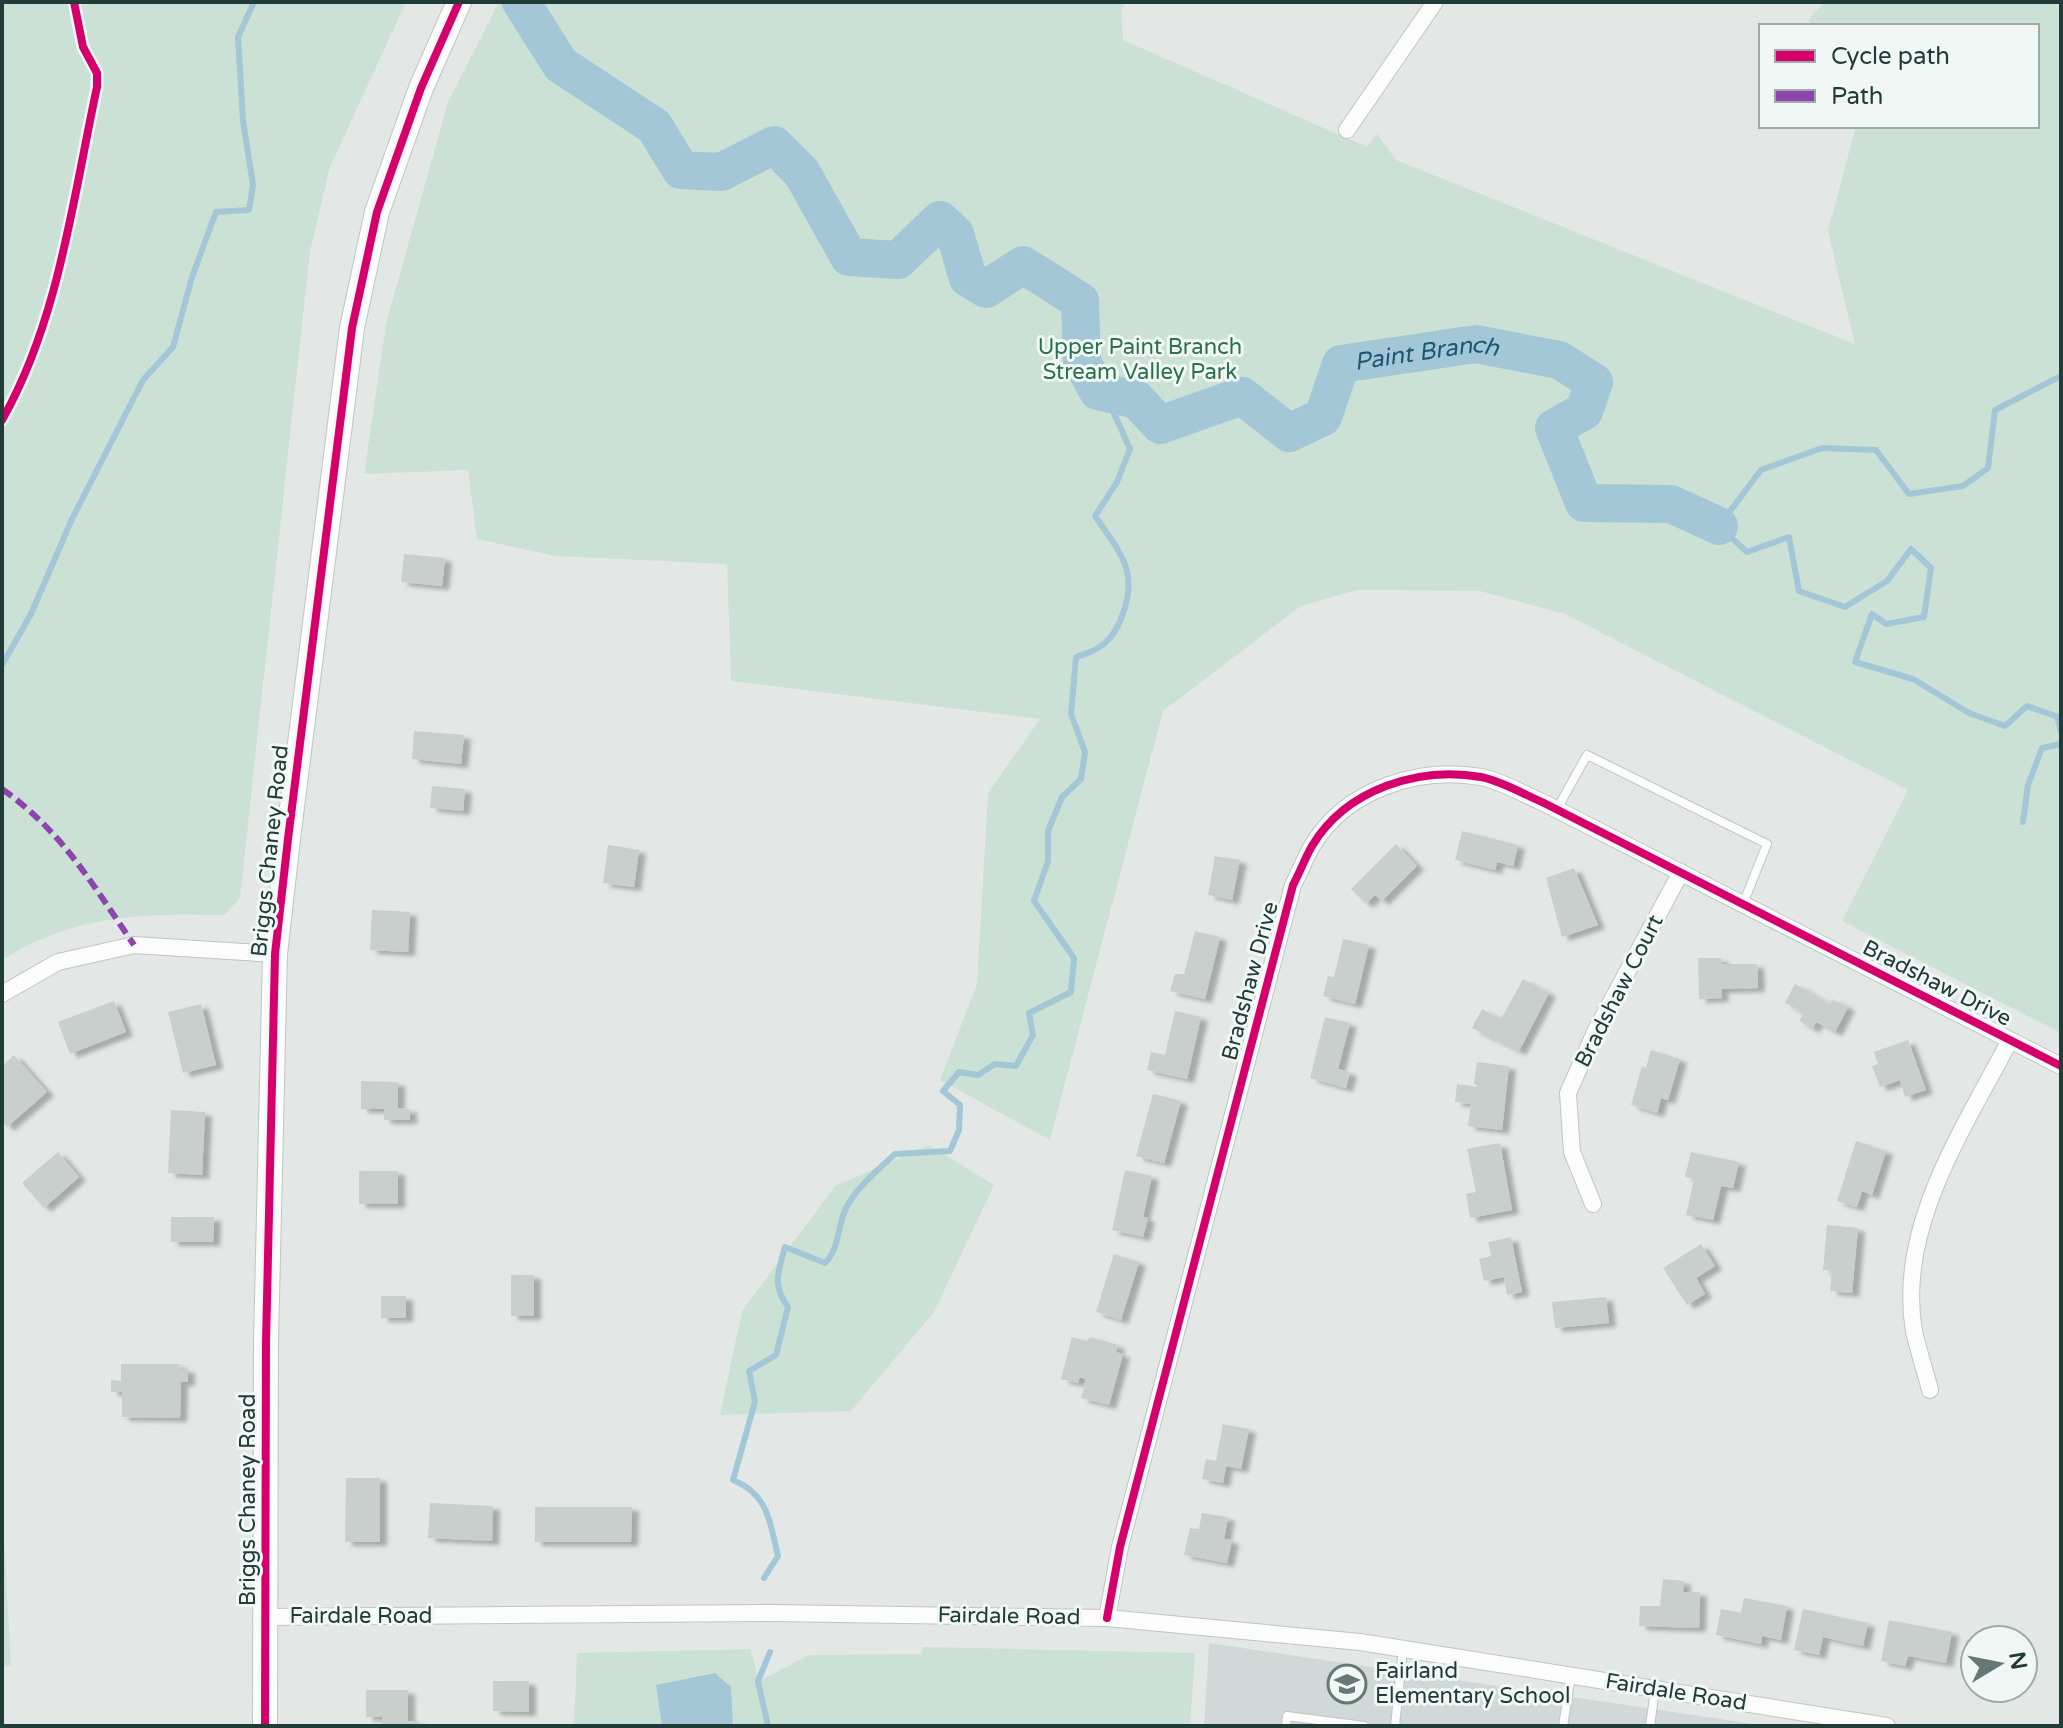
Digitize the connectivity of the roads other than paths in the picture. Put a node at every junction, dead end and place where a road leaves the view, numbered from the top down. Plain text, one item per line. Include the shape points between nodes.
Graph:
1 (459, 2) edge
2 (1435, 2) edge
3 (1347, 130) dead end
4 (1557, 809) junction
5 (1681, 872) junction
6 (1743, 904) junction
7 (275, 954) junction
8 (2, 994) edge
9 (2010, 1040) junction
10 (2061, 1066) edge
11 (1593, 1204) dead end
12 (1930, 1390) dead end
13 (266, 1617) junction
14 (1107, 1618) junction
15 (1403, 1649) junction
16 (1571, 1676) junction
17 (1655, 1689) junction
18 (265, 1726) edge
19 (1286, 1726) edge
20 (1364, 1726) edge
21 (1395, 1726) edge
22 (1563, 1726) edge
23 (1650, 1726) edge
24 (1883, 1726) edge

1 - 7 main road, Briggs Chaney Road via 421,88 377,212 352,328
2 - 3 street
4 - 5 street, Bradshaw Drive
4 - 6 lane via 1587,755 1767,844
4 - 14 street, Bradshaw Drive via 1484,777 1443,774 1386,784 1350,805 1313,844 1293,885 1120,1547
5 - 6 street, Bradshaw Drive
5 - 11 street, Bradshaw Court via 1568,1093 1572,1152
6 - 9 street, Bradshaw Drive
7 - 8 street via 134,945 58,962
7 - 13 main road, Briggs Chaney Road
9 - 10 street, Bradshaw Drive
9 - 12 street via 1946,1165 1920,1229 1913,1328
13 - 14 street, Fairdale Road via 772,1613
13 - 18 main road, Briggs Chaney Road
14 - 15 street, Fairdale Road
15 - 16 street, Fairdale Road
15 - 21 lane
16 - 17 street, Fairdale Road
16 - 22 lane
17 - 23 lane
17 - 24 street, Fairdale Road
19 - 20 lane via 1287,1716

